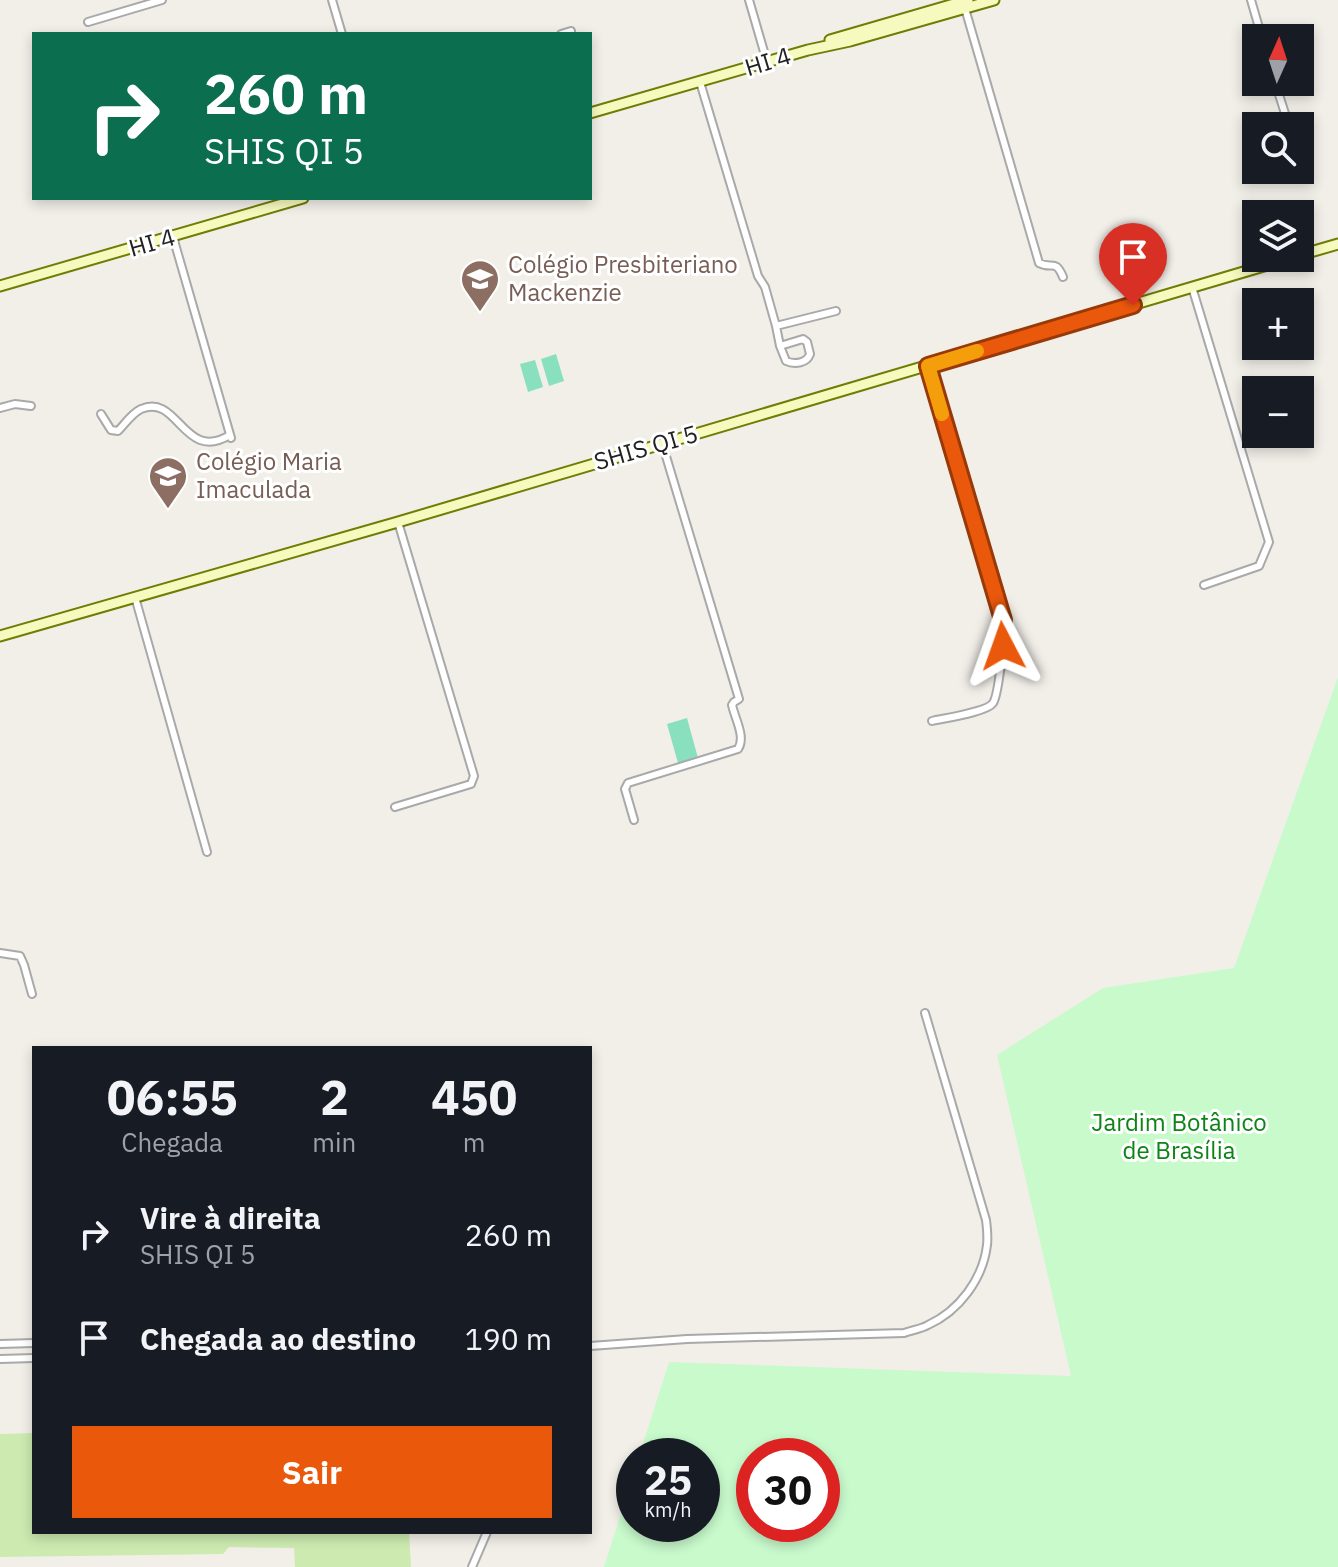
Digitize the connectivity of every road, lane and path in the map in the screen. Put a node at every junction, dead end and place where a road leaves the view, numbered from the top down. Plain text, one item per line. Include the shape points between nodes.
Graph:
1 (162, 0) edge
2 (332, 0) edge
3 (749, 0) edge
4 (994, 0) edge
5 (1251, 0) edge
6 (965, 4) edge
7 (88, 22) dead end
8 (1258, 24) edge
9 (571, 31) dead end
10 (341, 32) edge
11 (568, 32) edge
12 (767, 62) junction
13 (700, 82) junction
14 (592, 112) edge
15 (296, 200) edge
16 (173, 237) junction
17 (1338, 244) edge
18 (1314, 251) edge
19 (1243, 272) edge
20 (1063, 277) dead end
21 (0, 286) edge
22 (1192, 287) junction
23 (836, 311) dead end
24 (776, 326) junction
25 (780, 346) junction
26 (928, 366) junction
27 (31, 406) dead end
28 (0, 408) edge
29 (101, 414) dead end
30 (662, 443) junction
31 (398, 522) junction
32 (1204, 585) dead end
33 (135, 597) junction
34 (0, 636) edge
35 (932, 721) dead end
36 (395, 807) dead end
37 (634, 820) dead end
38 (207, 852) dead end
39 (0, 953) edge
40 (32, 994) dead end
41 (925, 1013) dead end
42 (32, 1343) edge
43 (0, 1344) edge
44 (592, 1346) edge
45 (32, 1358) edge
46 (0, 1359) edge
47 (486, 1534) edge
48 (472, 1567) edge

1 - 7 street
2 - 10 street
3 - 12 street
4 - 6 street, HI 4
5 - 8 street
6 - 12 street, HI 4
6 - 20 street via 1039,263 1056,265
9 - 11 street
12 - 13 street, HI 4
13 - 14 street, HI 4
13 - 24 street
15 - 16 street, HI 4
16 - 21 street, HI 4
16 - 29 street via 230,437 196,440 159,407 140,410 118,431 111,430
17 - 18 street
19 - 22 street, SHIS QI 5
22 - 26 street, SHIS QI 5
22 - 32 street via 1269,542 1259,566
23 - 24 street
24 - 25 street
25 - 25 street via 790,363 810,354 803,339
26 - 30 street, SHIS QI 5
26 - 35 street via 1003,620 993,704
27 - 28 street
30 - 31 street, SHIS QI 5
30 - 37 street via 739,699 732,705 741,745 628,783
31 - 33 street, SHIS QI 5
31 - 36 street via 474,776 471,784
33 - 34 street, SHIS QI 5
33 - 38 street
39 - 40 street via 20,956
41 - 44 street via 986,1220 987,1245 969,1292 929,1325 904,1333
42 - 43 street
45 - 46 street
47 - 48 street

